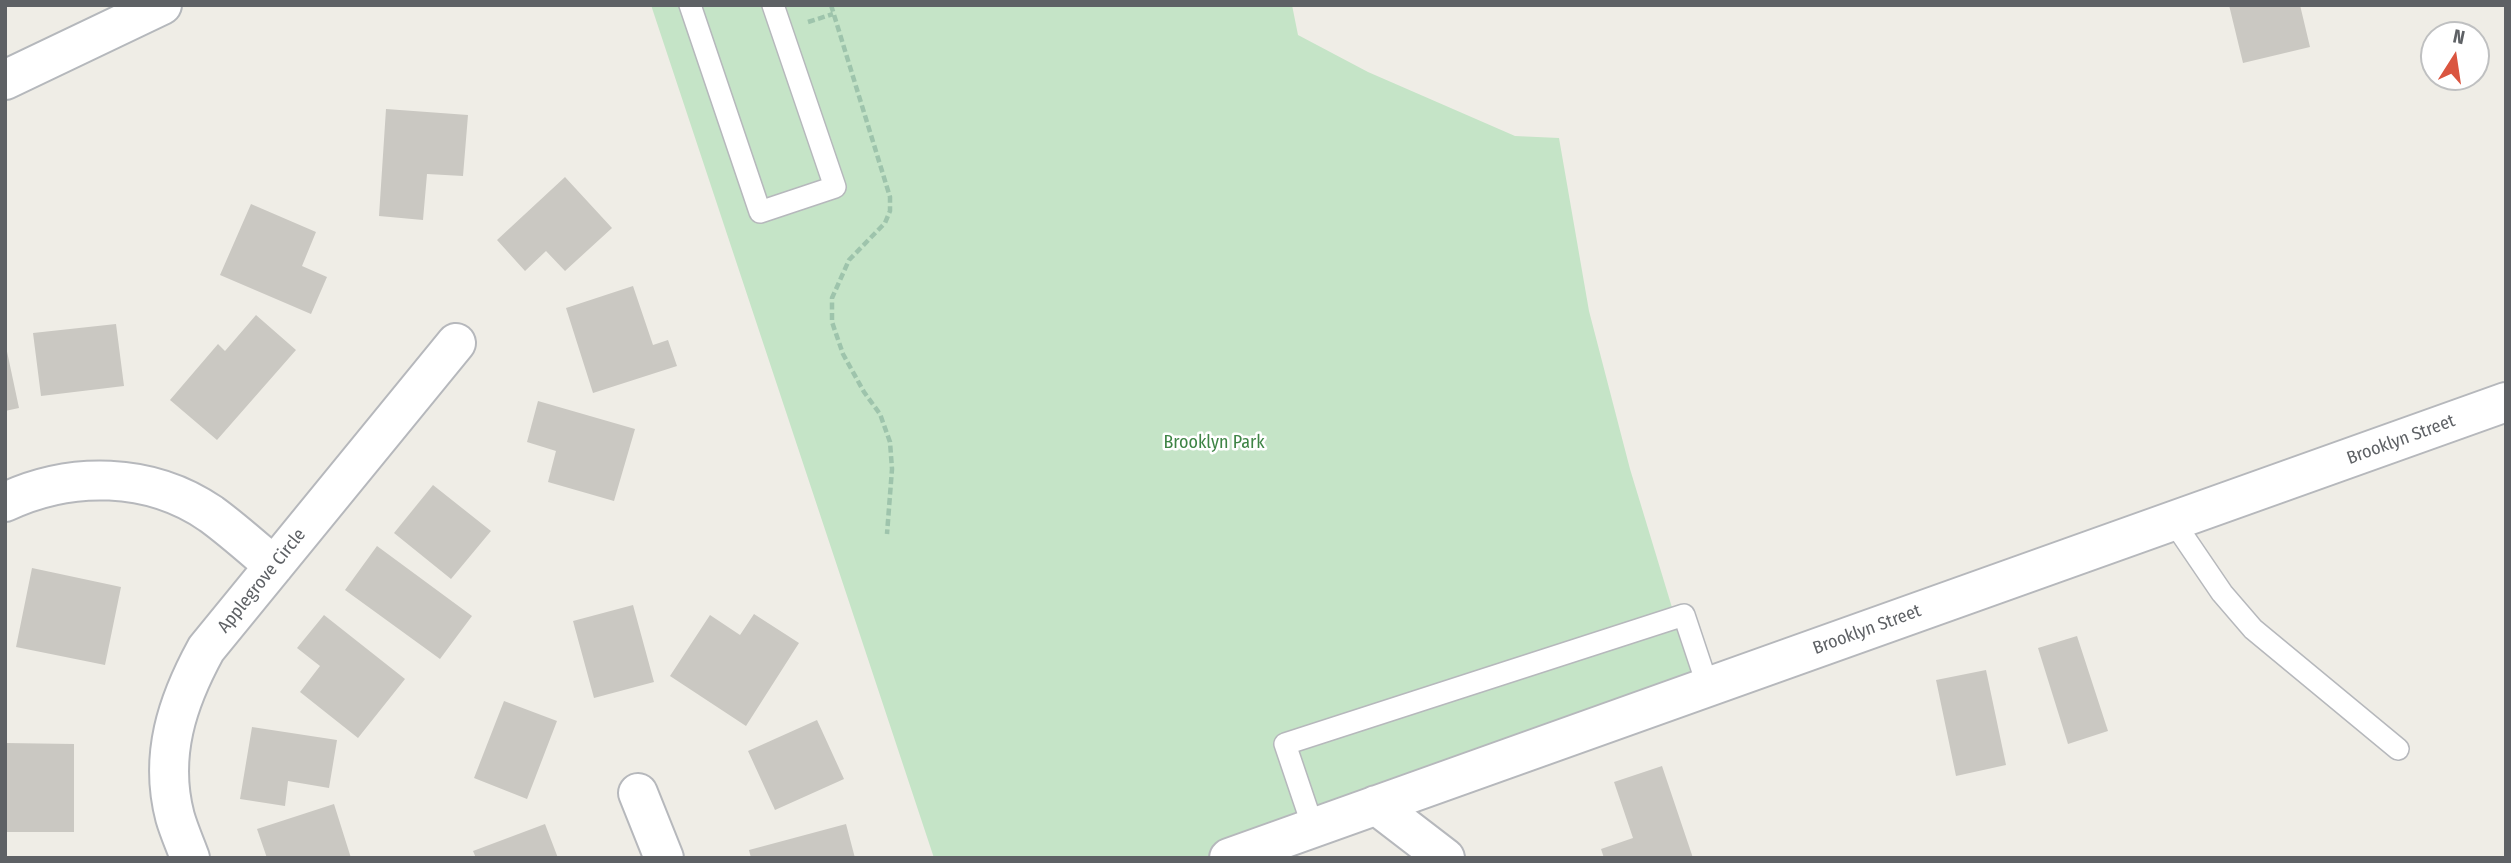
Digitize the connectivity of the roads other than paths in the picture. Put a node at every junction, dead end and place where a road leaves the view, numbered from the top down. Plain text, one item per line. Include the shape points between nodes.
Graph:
1 (162, 5) edge
2 (690, 5) edge
3 (773, 5) edge
4 (5, 80) edge
5 (456, 343) dead end
6 (2506, 402) edge
7 (5, 502) edge
8 (2174, 521) junction
9 (274, 566) junction
10 (1708, 687) junction
11 (2398, 749) dead end
12 (638, 793) dead end
13 (1376, 805) junction
14 (1313, 827) junction
15 (190, 858) edge
16 (664, 858) edge
17 (1229, 858) edge
18 (1446, 858) edge

1 - 4 street
2 - 3 lane via 760,212 835,187
5 - 9 street, Applegrove Circle
6 - 8 street, Brooklyn Street
7 - 9 street via 57,484 93,479 136,483 212,515
8 - 10 street, Brooklyn Street
8 - 11 lane via 2222,593 2253,629
9 - 15 street, Applegrove Circle via 206,649 187,684 173,728 169,769 174,815
10 - 13 street, Brooklyn Street
10 - 14 lane via 1684,615 1285,744
12 - 16 street
13 - 14 street, Brooklyn Street
13 - 18 street
14 - 17 street, Brooklyn Street

